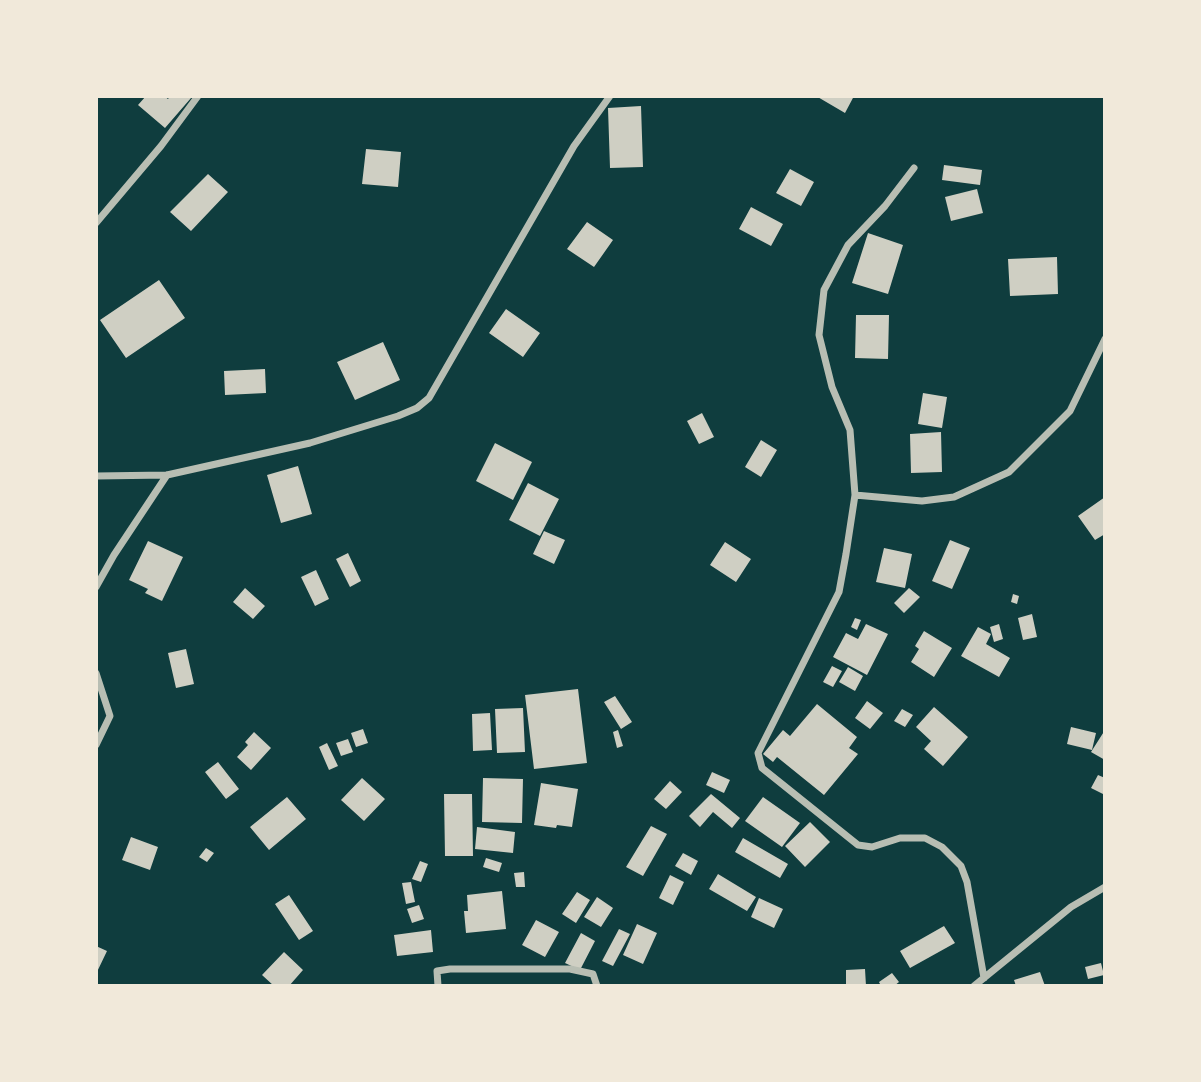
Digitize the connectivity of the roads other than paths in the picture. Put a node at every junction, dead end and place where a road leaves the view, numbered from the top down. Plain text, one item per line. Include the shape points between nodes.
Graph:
1 (198, 96) edge
2 (610, 96) edge
3 (914, 168) dead end
4 (96, 223) edge
5 (1105, 339) edge
6 (167, 475) junction
7 (96, 476) edge
8 (855, 495) junction
9 (96, 587) edge
10 (96, 673) edge
11 (96, 745) edge
12 (1105, 887) edge
13 (984, 978) junction
14 (438, 986) edge
15 (597, 986) edge
16 (974, 986) edge

1 - 4 street
2 - 6 street via 574,146 429,398 398,416 310,443
3 - 8 street via 848,245 824,290 819,335 832,387 850,430
5 - 8 street via 1070,411 1009,472 954,497 922,500
6 - 7 street
6 - 9 street
8 - 13 street via 839,592 763,740 758,753 762,768 858,845 926,838 942,847 961,866 967,882
10 - 11 street via 110,716
12 - 13 street via 1071,907
13 - 16 street
14 - 15 street via 437,971 450,969 570,969 593,974

